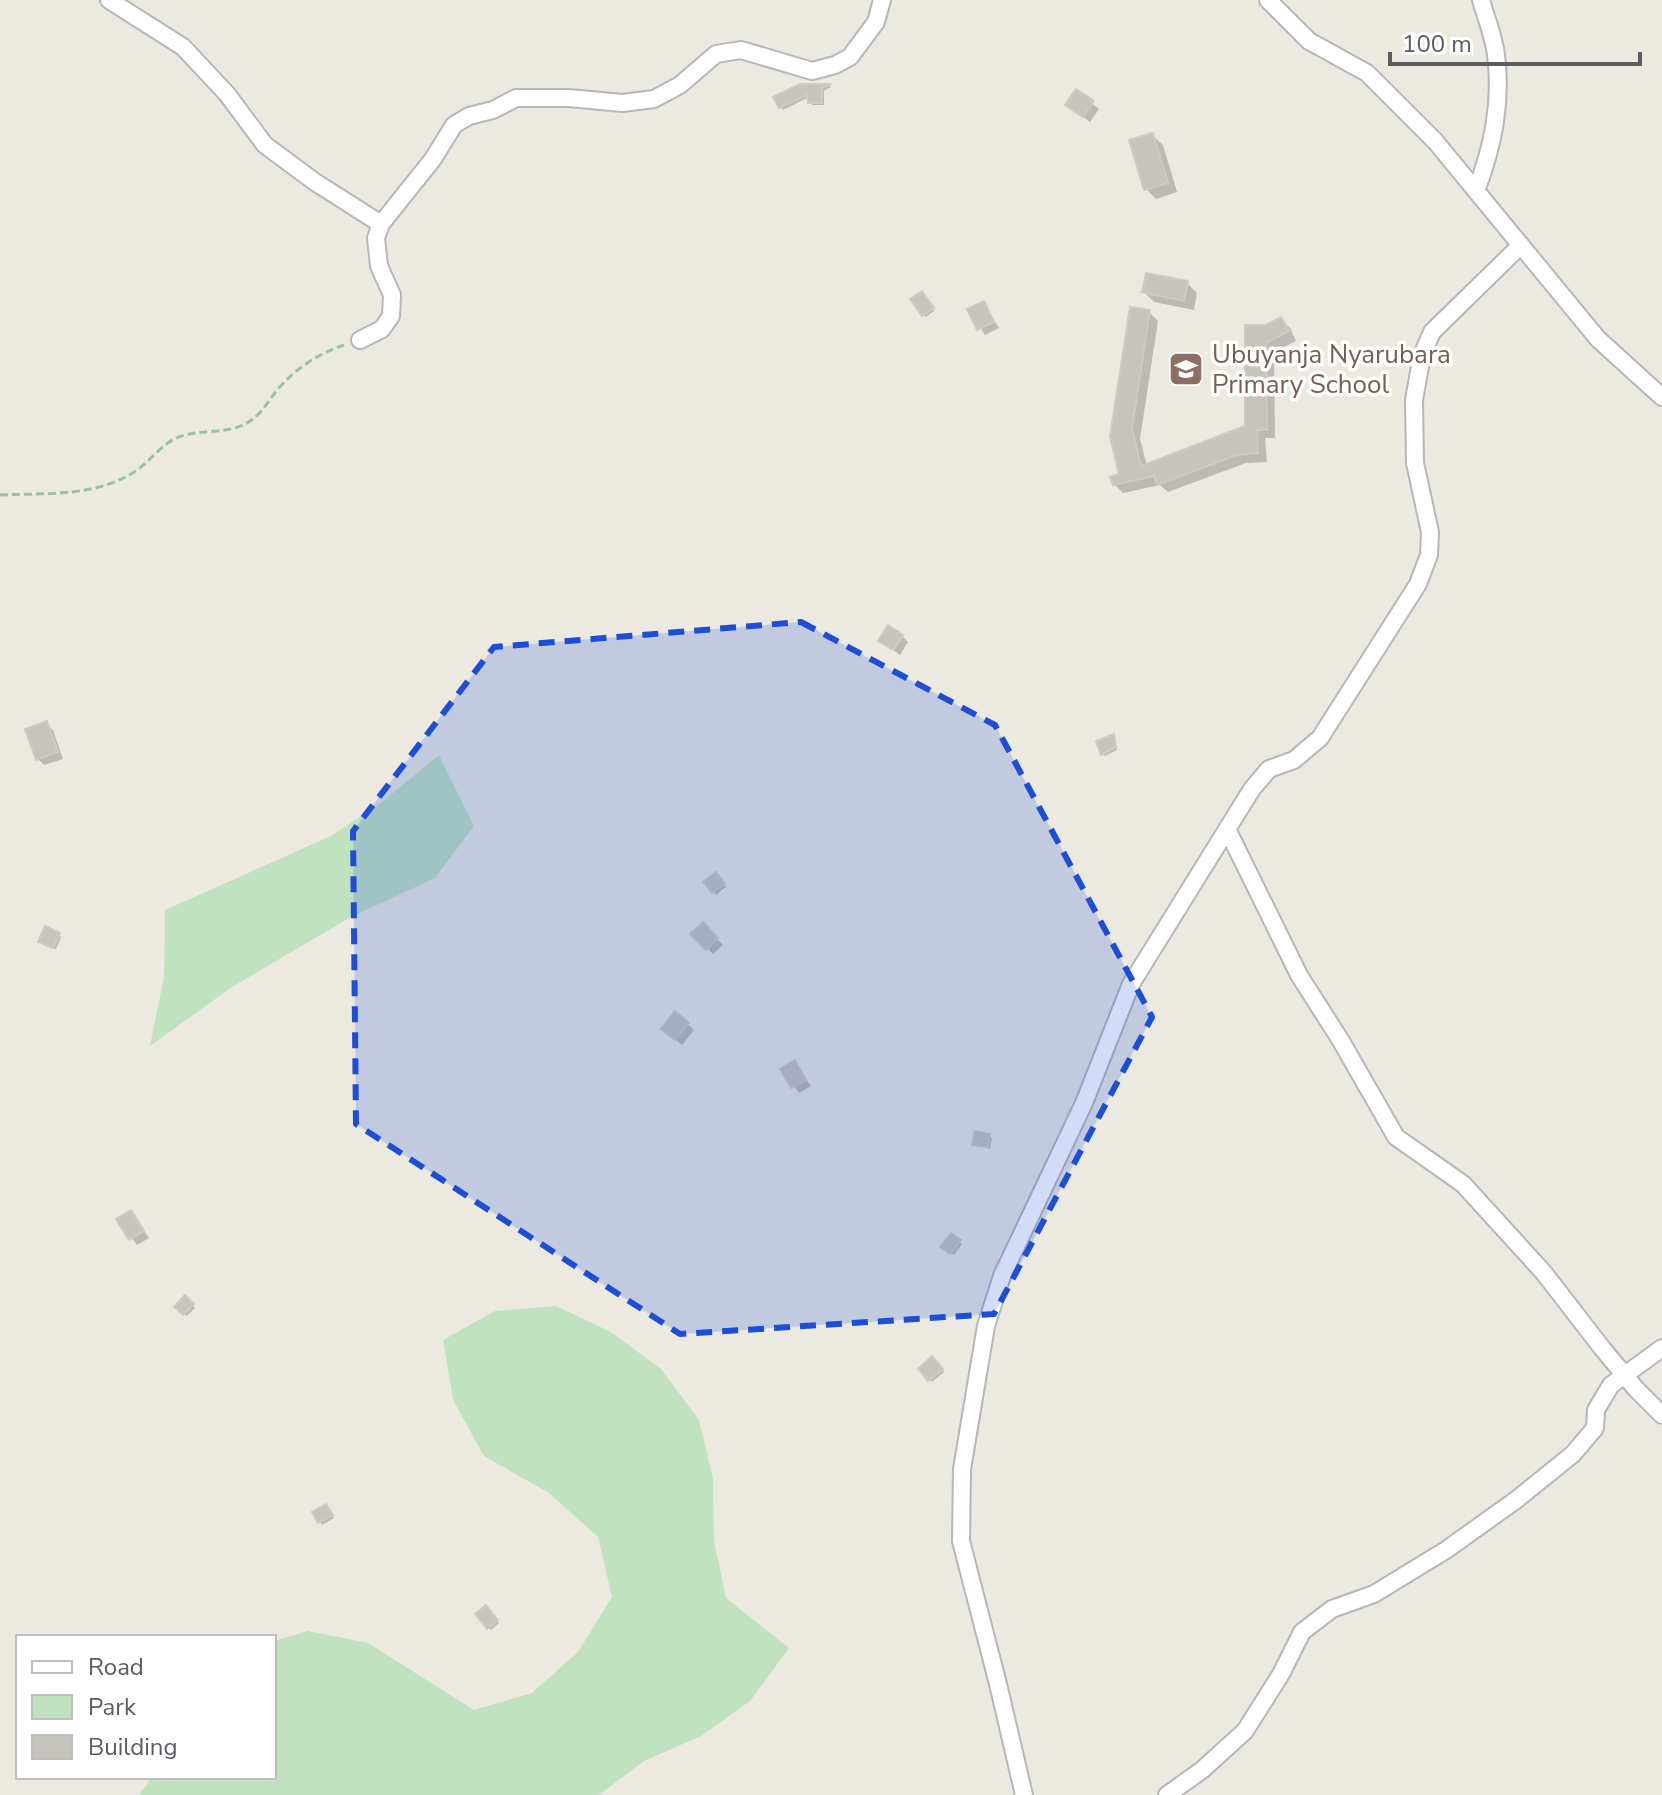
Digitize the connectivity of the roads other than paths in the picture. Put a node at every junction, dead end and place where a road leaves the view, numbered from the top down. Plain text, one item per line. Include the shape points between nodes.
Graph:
1 (109, 0) edge
2 (882, 0) edge
3 (1268, 0) edge
4 (1481, 0) edge
5 (1476, 191) junction
6 (381, 224) junction
7 (1521, 245) junction
8 (360, 340) road end
9 (1662, 397) edge
10 (1227, 829) junction
11 (1662, 1348) edge
12 (1624, 1374) junction
13 (1662, 1415) edge
14 (1024, 1795) edge
15 (1167, 1795) edge

1 - 6 street via 183,47 265,145
2 - 6 street via 876,22 850,57 835,65 812,71 741,50 716,54 654,99 622,103 516,98 469,116 454,125
3 - 5 street via 1309,41 1367,73
4 - 5 street via 1496,53 1498,111
5 - 7 street
6 - 8 street via 376,238 379,266 392,295 391,316 382,329
7 - 9 street via 1598,339
7 - 10 street via 1432,332 1422,355 1414,400 1415,463 1430,532 1429,555 1418,584 1320,738 1294,760 1269,769
10 - 12 street via 1299,975 1396,1137 1463,1184 1544,1273
10 - 14 street via 1131,984 1084,1103 1002,1276 986,1326 962,1469 961,1541
11 - 12 street
12 - 13 street
12 - 15 street via 1611,1385 1596,1410 1595,1428 1573,1454 1516,1500 1446,1550 1374,1594 1332,1609 1302,1632 1245,1731

